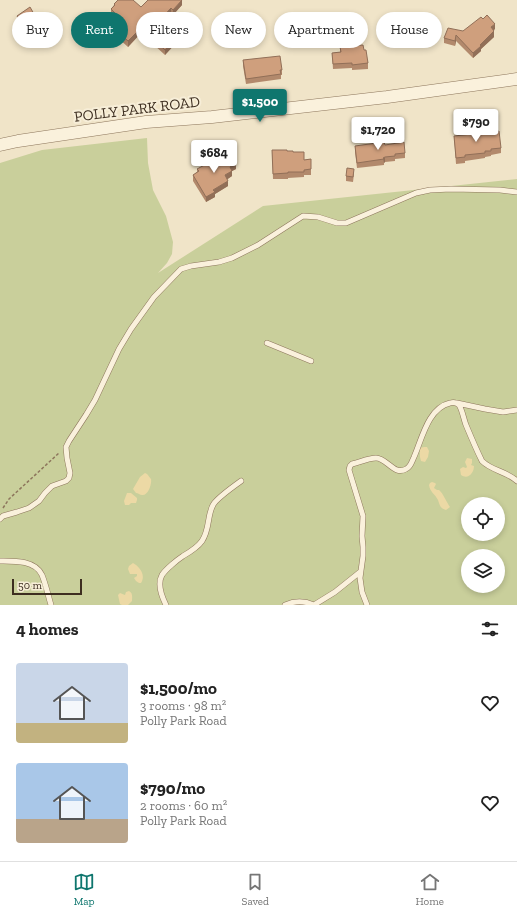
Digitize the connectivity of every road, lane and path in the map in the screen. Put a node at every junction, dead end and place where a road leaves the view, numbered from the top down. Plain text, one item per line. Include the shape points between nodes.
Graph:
1 (517, 79) edge
2 (0, 145) edge
3 (517, 192) edge
4 (267, 343) dead end
5 (311, 361) dead end
6 (456, 402) junction
7 (517, 410) edge
8 (66, 447) junction
9 (517, 480) edge
10 (240, 481) dead end
11 (2, 511) dead end
12 (0, 519) edge
13 (0, 561) edge
14 (360, 572) junction
15 (51, 605) edge
16 (166, 605) edge
17 (284, 605) edge
18 (314, 605) edge
19 (367, 605) edge

1 - 2 street, POLLY PARK ROAD via 382,98 146,122
3 - 8 lane via 430,190 416,193 346,223 303,216 258,245 232,258 181,269 154,297 131,329 89,410
4 - 5 lane
6 - 7 lane via 503,412
6 - 9 lane via 482,461
6 - 14 lane via 443,406 433,415 407,469 394,469 376,458 350,466 363,516 363,556
8 - 11 path via 9,499
8 - 12 lane via 69,478 52,486 29,508
10 - 16 lane via 214,503 208,530 198,546 162,576 161,593
13 - 15 lane via 21,562 34,566 41,574
14 - 18 lane
14 - 19 lane via 361,587
17 - 18 lane via 307,602

